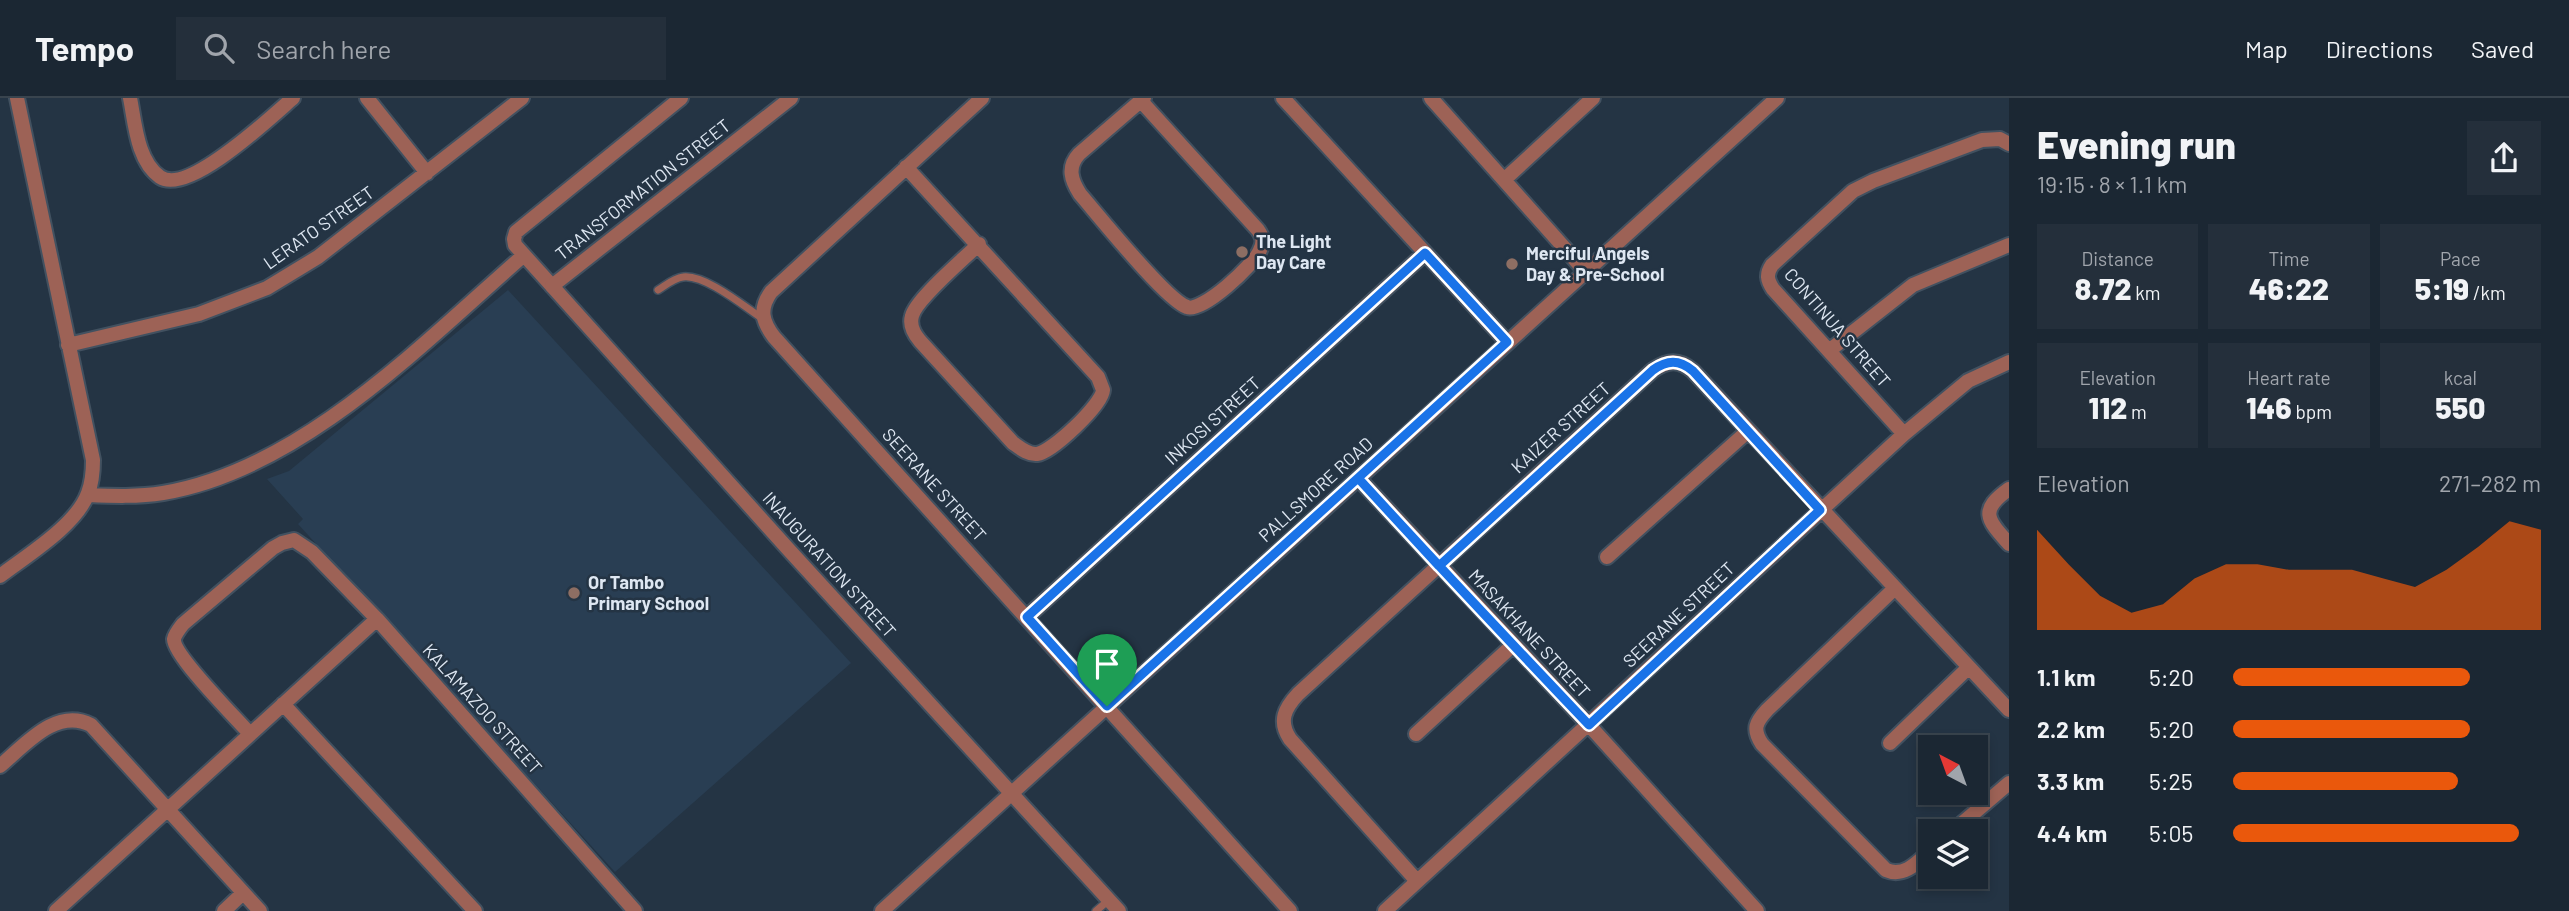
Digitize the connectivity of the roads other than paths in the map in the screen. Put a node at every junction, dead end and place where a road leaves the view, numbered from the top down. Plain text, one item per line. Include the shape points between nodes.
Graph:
1 (17, 98) edge
2 (130, 98) edge
3 (293, 98) edge
4 (367, 98) edge
5 (522, 98) edge
6 (681, 98) edge
7 (791, 98) edge
8 (982, 98) edge
9 (1283, 98) edge
10 (1431, 98) edge
11 (1777, 98) edge
12 (1142, 100) edge
13 (1586, 100) edge
14 (2009, 144) edge
15 (906, 167) junction
16 (427, 173) junction
17 (1505, 179) junction
18 (979, 244) junction
19 (2009, 244) edge
20 (1425, 253) junction
21 (524, 255) junction
22 (1585, 271) junction
23 (552, 286) junction
24 (658, 290) dead end
25 (763, 319) junction
26 (1507, 342) junction
27 (68, 345) junction
28 (1830, 350) junction
29 (2009, 362) edge
30 (1748, 431) junction
31 (1904, 434) junction
32 (1358, 478) junction
33 (2009, 489) edge
34 (88, 495) junction
35 (1820, 510) junction
36 (2009, 544) edge
37 (1607, 557) dead end
38 (1439, 566) junction
39 (0, 576) edge
40 (1894, 589) junction
41 (1027, 617) junction
42 (377, 619) junction
43 (1513, 645) junction
44 (1968, 668) junction
45 (283, 705) junction
46 (1107, 706) junction
47 (2009, 710) edge
48 (1589, 725) junction
49 (250, 734) junction
50 (1416, 734) dead end
51 (1890, 743) dead end
52 (0, 766) edge
53 (2009, 783) edge
54 (1012, 793) junction
55 (168, 810) junction
56 (1967, 819) edge
57 (1918, 860) edge
58 (1417, 881) junction
59 (243, 893) junction
60 (1109, 900) junction
61 (56, 911) edge
62 (224, 911) edge
63 (260, 911) edge
64 (475, 911) edge
65 (635, 911) edge
66 (882, 911) edge
67 (1096, 911) edge
68 (1119, 911) edge
69 (1290, 911) edge
70 (1385, 911) edge
71 (1757, 911) edge

1 - 27 street
2 - 3 street via 144,156 161,178 170,181 182,180 210,165
4 - 16 street
5 - 16 street, LERATO STREET
6 - 21 street, INAUGURATION STREET via 518,229 514,243
7 - 23 street, TRANSFORMATION STREET
8 - 15 street
9 - 20 street
10 - 17 street
11 - 22 street, PALLSMORE ROAD
12 - 12 street via 1079,154 1072,166 1072,180 1168,294 1186,307 1198,307 1252,262 1263,239
13 - 17 street
14 - 28 street, CONTINUA STREET via 2000,139 1982,140 1873,181 1838,202 1772,265 1767,277 1773,289
15 - 18 street
15 - 25 street via 771,292
16 - 27 street, LERATO STREET via 318,257 267,288 199,314
17 - 22 street
18 - 18 street via 1102,384 1096,406 1040,454 1013,443 912,327 913,311 919,303
19 - 28 street via 1913,285
20 - 26 street
20 - 41 street, INKOSI STREET
21 - 23 street, INAUGURATION STREET
21 - 34 street via 373,386 263,458 204,483 163,493
22 - 26 street, PALLSMORE ROAD
23 - 54 street, INAUGURATION STREET
24 - 25 lane via 676,279 695,278
25 - 41 street, SEERANE STREET via 774,337
26 - 32 street, PALLSMORE ROAD
27 - 34 street via 93,460
28 - 31 street, CONTINUA STREET
29 - 31 street, SEERANE STREET via 1968,381
30 - 35 street, KAIZER STREET
30 - 37 street
30 - 38 street, KAIZER STREET via 1687,366 1675,362 1661,365
31 - 35 street, SEERANE STREET
32 - 38 street, MASAKHANE STREET
32 - 46 street, PALLSMORE ROAD
33 - 36 street via 1988,509 1988,516
34 - 39 street via 69,521
35 - 40 street, KAIZER STREET
35 - 48 street, SEERANE STREET
38 - 43 street, MASAKHANE STREET
38 - 58 street, KAIZER STREET via 1298,694 1286,708 1283,723 1290,739
40 - 44 street, KAIZER STREET
40 - 57 street via 1767,710 1755,730 1762,744 1886,870 1906,870
41 - 46 street, SEERANE STREET
42 - 45 street
42 - 49 street, KALAMAZOO STREET via 312,552 294,540 273,548 183,624 174,638 184,660
42 - 65 street, KALAMAZOO STREET
43 - 48 street, MASAKHANE STREET
43 - 50 street
44 - 47 street, KAIZER STREET
44 - 51 street
45 - 49 street
45 - 64 street
46 - 54 street, PALLSMORE ROAD
46 - 69 street, SEERANE STREET
48 - 58 street, SEERANE STREET
48 - 71 street, MASAKHANE STREET
49 - 55 street
52 - 55 street via 54,723 81,720 101,734
53 - 56 street
54 - 60 street, INAUGURATION STREET
54 - 66 street, PALLSMORE ROAD
55 - 59 street
55 - 61 street
58 - 70 street, SEERANE STREET
59 - 62 street
59 - 63 street
60 - 67 lane
60 - 68 street, INAUGURATION STREET

